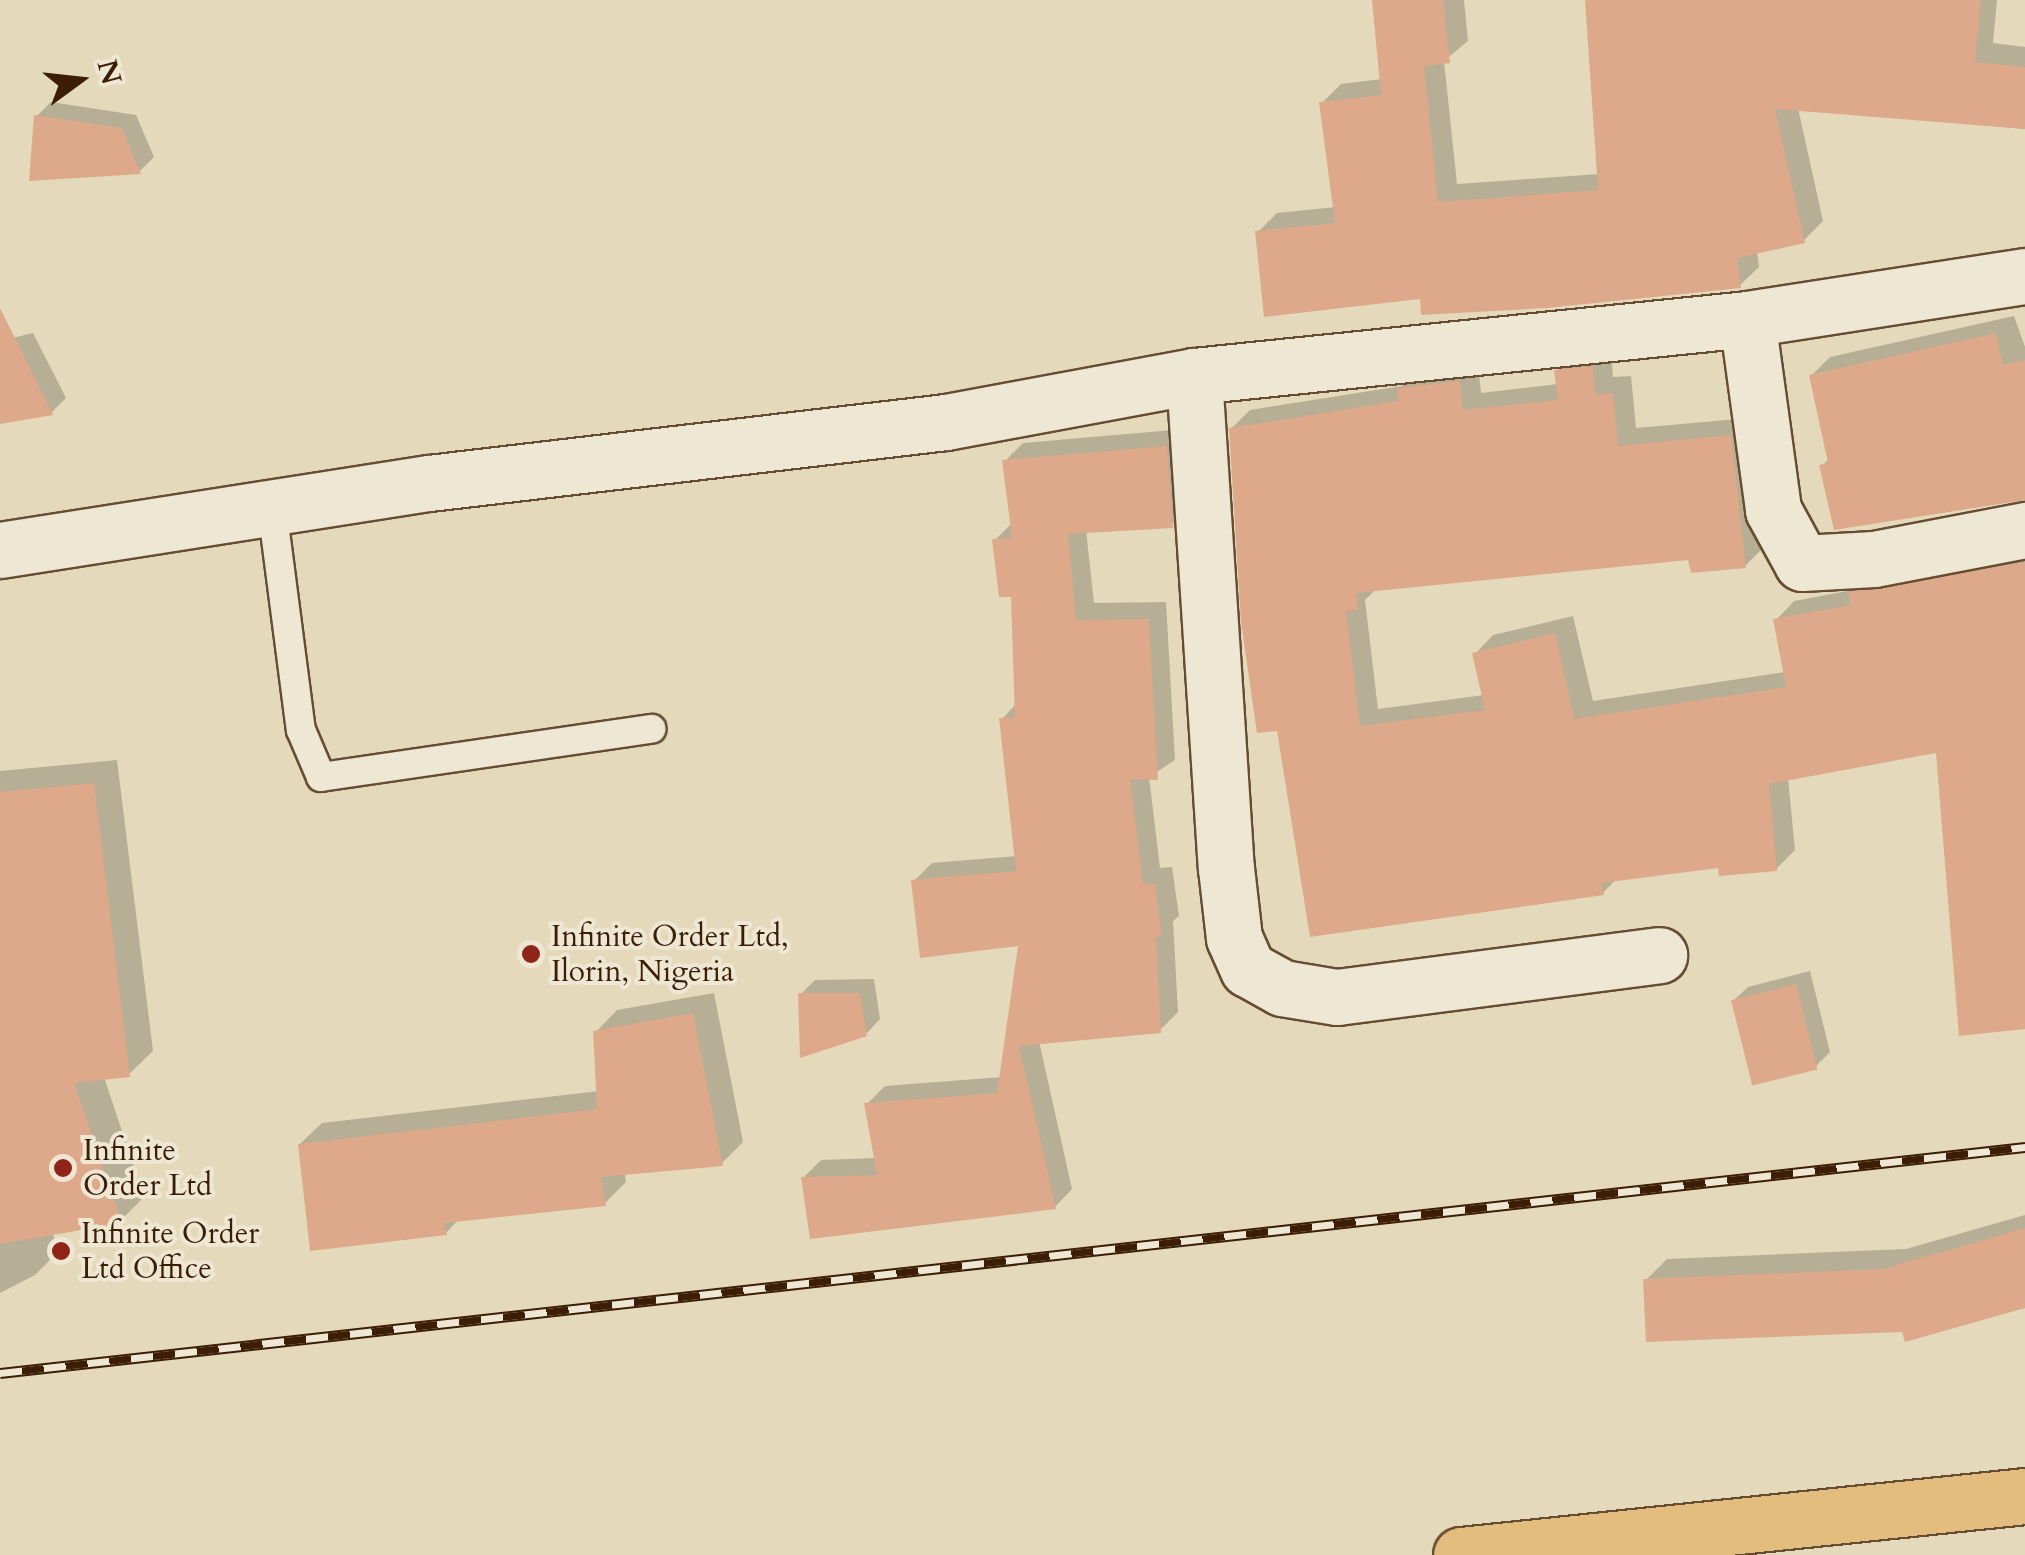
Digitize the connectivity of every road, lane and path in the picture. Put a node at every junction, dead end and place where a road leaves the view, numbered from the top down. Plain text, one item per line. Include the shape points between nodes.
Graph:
1 (2025, 276) edge
2 (1746, 319) junction
3 (1194, 376) junction
4 (272, 508) junction
5 (2025, 530) edge
6 (0, 550) edge
7 (652, 730) dead end
8 (1659, 955) dead end
9 (2025, 1496) edge
10 (1462, 1555) edge

1 - 2 street
2 - 3 street
2 - 5 street via 1773,510 1802,562 1874,559
3 - 4 street via 946,422
3 - 8 street via 1226,868 1234,938 1248,970 1282,988 1337,997
4 - 6 street
4 - 7 lane via 301,730 321,778
9 - 10 highway

